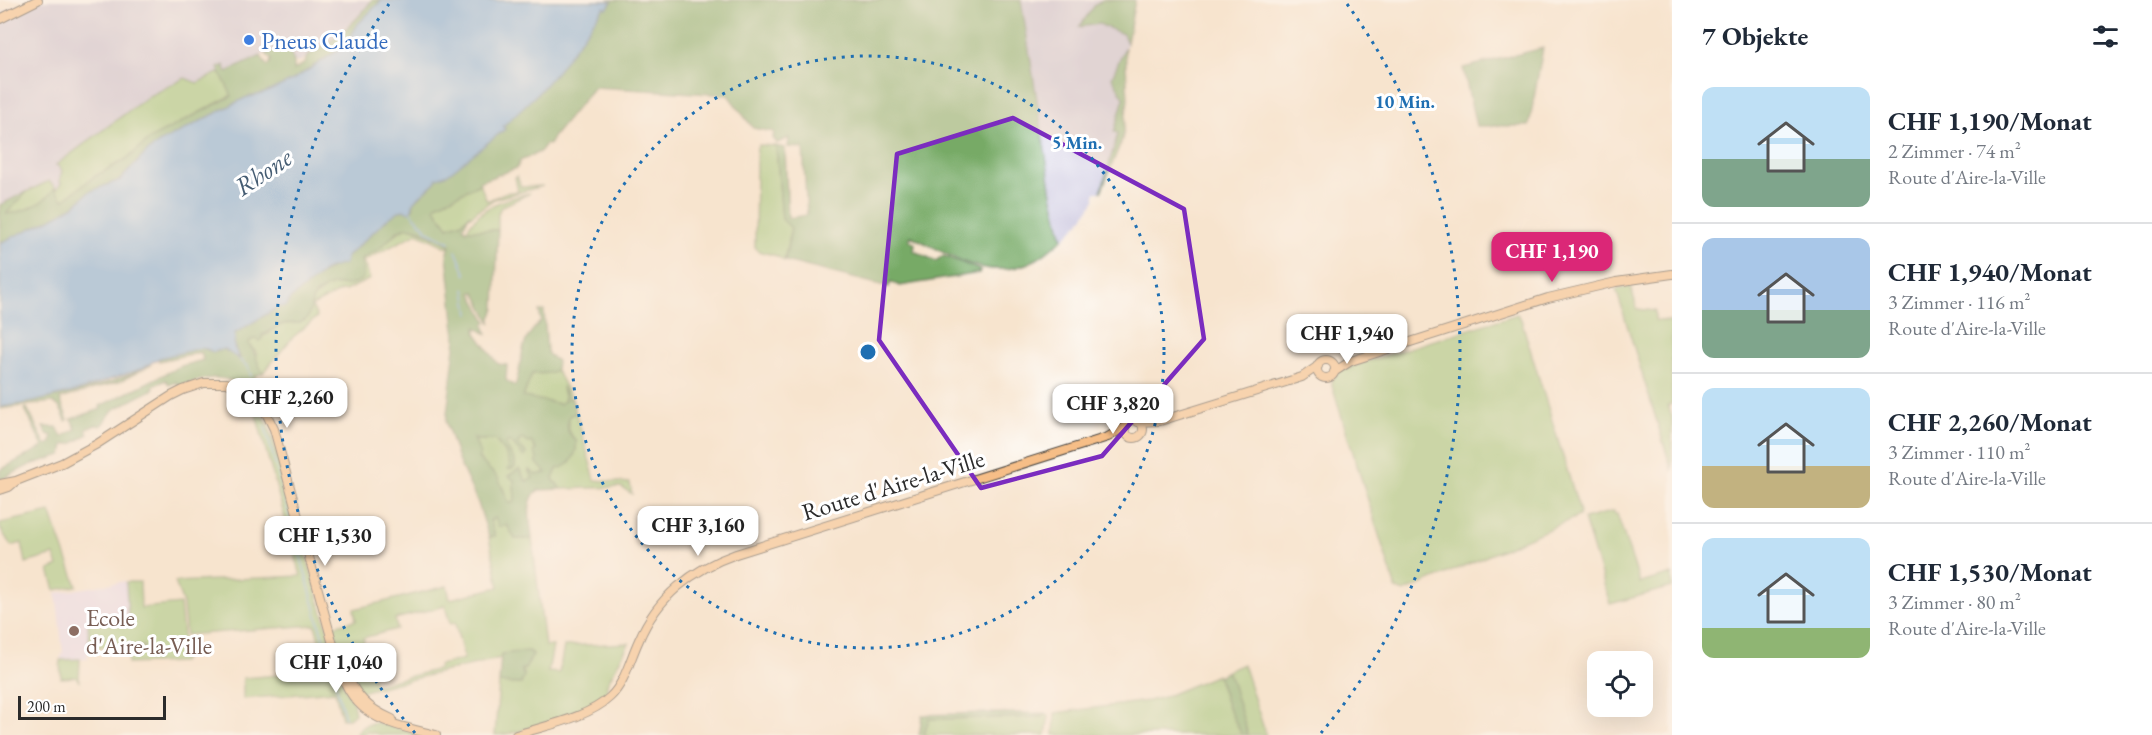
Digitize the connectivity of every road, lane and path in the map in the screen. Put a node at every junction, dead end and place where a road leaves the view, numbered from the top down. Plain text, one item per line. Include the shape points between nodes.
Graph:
1 (38, 0) edge
2 (0, 19) edge
3 (1672, 274) edge
4 (1351, 361) junction
5 (1331, 362) junction
6 (1318, 366) junction
7 (1334, 372) junction
8 (1302, 376) junction
9 (1321, 376) junction
10 (1160, 421) junction
11 (1138, 422) junction
12 (1126, 426) junction
13 (1141, 434) junction
14 (1130, 437) junction
15 (1108, 438) junction
16 (16, 481) junction
17 (0, 484) edge
18 (0, 490) edge
19 (436, 735) edge
20 (516, 735) edge

1 - 2 main road
3 - 4 main road via 1564,293
4 - 5 main road
4 - 7 main road
5 - 6 main road via 1323,360
5 - 7 main road
6 - 8 main road
6 - 9 main road
7 - 9 main road via 1328,378
8 - 9 main road
8 - 10 main road
10 - 11 main road
10 - 13 main road
11 - 12 main road via 1130,421
11 - 13 main road
12 - 14 main road
12 - 15 main road, Route d'Aire-la-Ville
13 - 14 main road
14 - 15 main road, Route d'Aire-la-Ville
15 - 20 main road, Route d'Aire-la-Ville via 707,566 659,605 620,684 609,698 581,714
16 - 17 main road
16 - 18 main road
16 - 19 main road via 79,454 183,390 212,382 244,390 261,405 274,429 347,689 366,708

